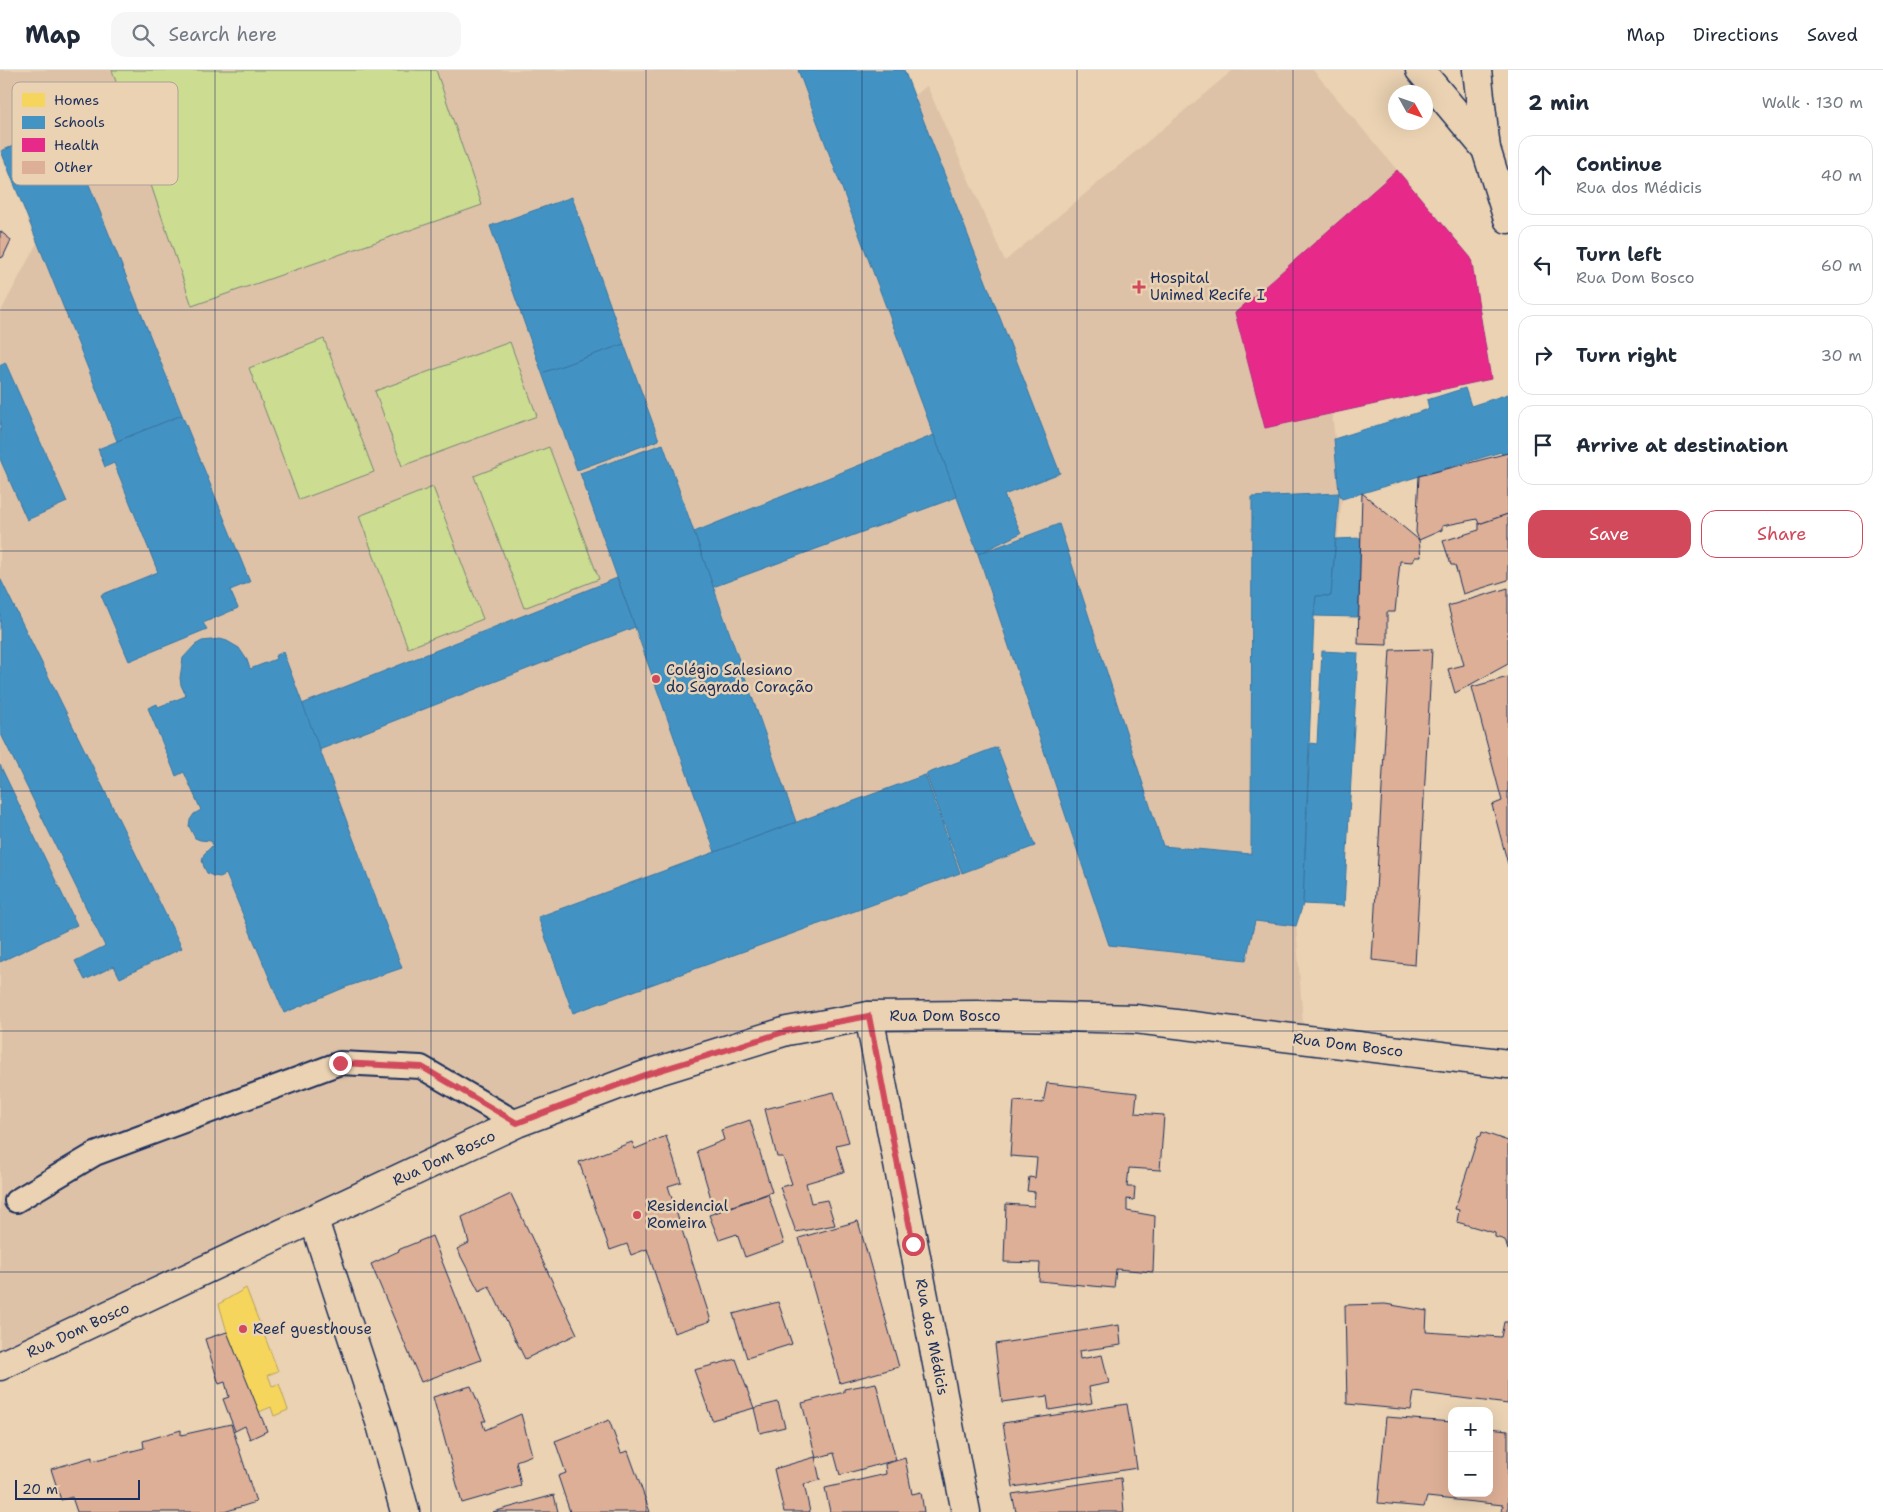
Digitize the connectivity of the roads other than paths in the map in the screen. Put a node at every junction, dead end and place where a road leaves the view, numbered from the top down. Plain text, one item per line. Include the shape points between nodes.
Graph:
1 (1420, 70) edge
2 (1477, 70) edge
3 (1486, 149) junction
4 (1508, 219) edge
5 (869, 1016) junction
6 (1508, 1064) edge
7 (517, 1123) junction
8 (16, 1201) dead end
9 (314, 1220) junction
10 (0, 1366) edge
11 (405, 1512) edge
12 (966, 1512) edge

1 - 3 main road
2 - 3 main road
3 - 4 main road
5 - 6 main road, Rua Dom Bosco via 1135,1019
5 - 7 main road, Rua Dom Bosco via 787,1031 645,1075
5 - 12 main road, Rua dos Médicis
7 - 8 lane via 422,1067 340,1063 95,1154
7 - 9 main road, Rua Dom Bosco
9 - 10 main road, Rua Dom Bosco
9 - 11 main road via 382,1428

